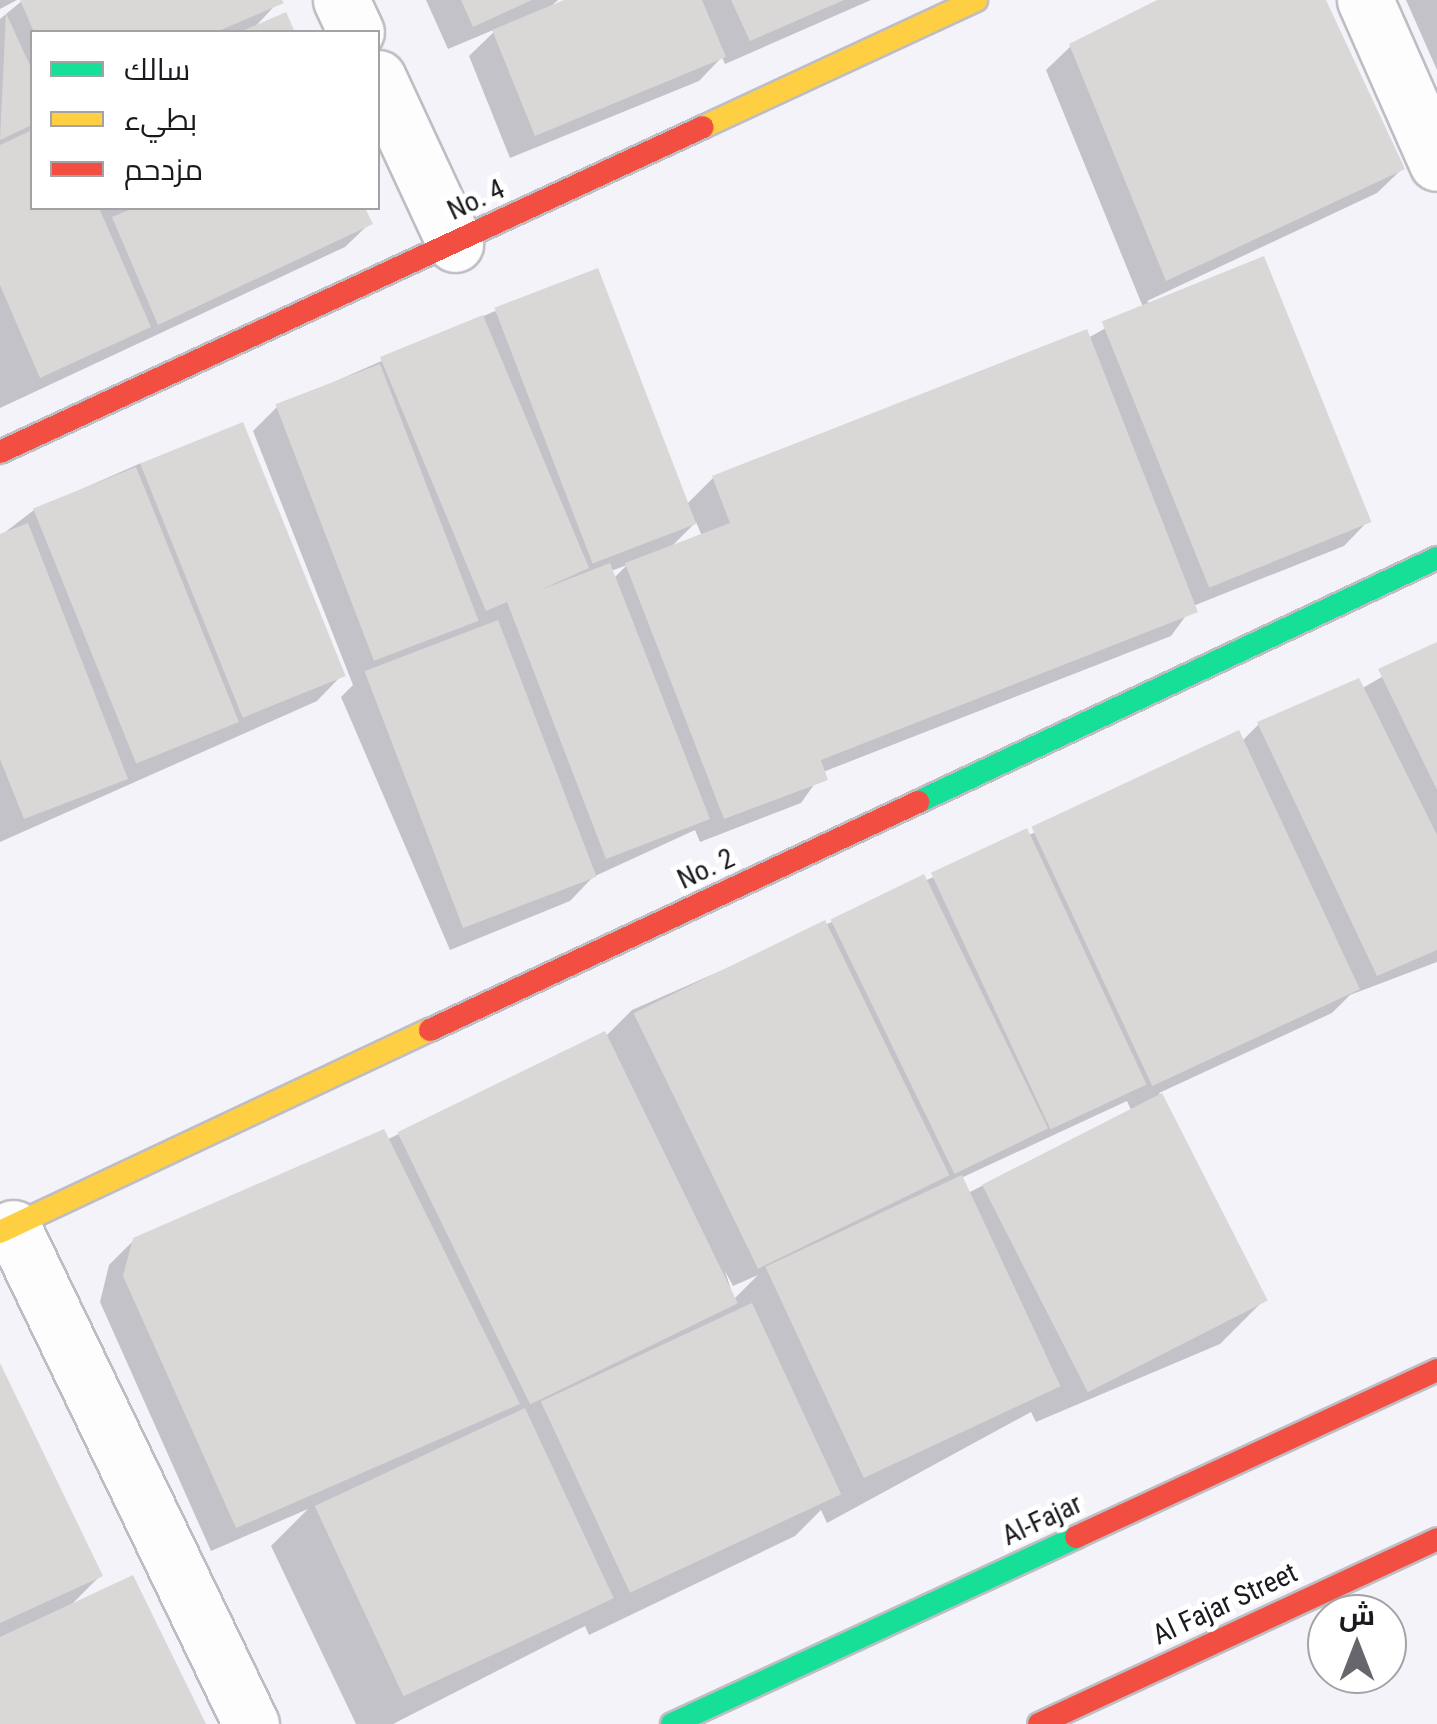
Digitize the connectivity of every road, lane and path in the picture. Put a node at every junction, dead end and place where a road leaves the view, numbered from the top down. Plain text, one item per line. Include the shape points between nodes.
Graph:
1 (341, 0) edge
2 (976, 0) edge
3 (1366, 0) edge
4 (355, 30) edge
5 (380, 82) edge
6 (1437, 163) edge
7 (455, 244) junction
8 (0, 452) edge
9 (1437, 558) edge
10 (7, 1230) edge
11 (1437, 1370) edge
12 (1437, 1539) edge
13 (251, 1724) edge
14 (672, 1724) edge
15 (1039, 1724) edge

1 - 4 street
2 - 7 street, No. 4
3 - 6 street
5 - 7 street
7 - 8 street, No. 4
9 - 10 street, No. 2
10 - 13 street
11 - 14 street, Al-Fajar
12 - 15 street, Al Fajar Street

